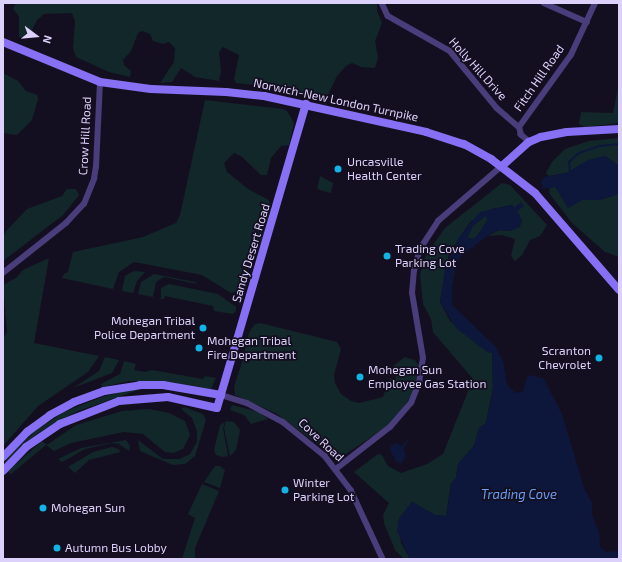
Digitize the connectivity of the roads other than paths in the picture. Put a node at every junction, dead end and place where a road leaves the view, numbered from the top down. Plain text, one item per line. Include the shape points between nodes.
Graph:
1 (382, 3) edge
2 (544, 3) edge
3 (595, 3) edge
4 (587, 22) junction
5 (3, 42) edge
6 (100, 82) junction
7 (306, 104) junction
8 (519, 127) junction
9 (619, 129) edge
10 (529, 142) junction
11 (502, 166) junction
12 (3, 273) edge
13 (619, 290) edge
14 (221, 395) junction
15 (3, 457) edge
16 (336, 469) junction
17 (3, 471) edge
18 (383, 559) edge

1 - 8 street, Holly Hill Drive via 388,16 450,51 497,108
2 - 4 street
3 - 4 street, Fitch Hill Road
4 - 8 street, Fitch Hill Road via 564,66
5 - 6 main road, Norwich-New London Turnpike
6 - 7 main road, Norwich-New London Turnpike via 151,89 226,92
6 - 12 street, Crow Hill Road via 96,167 84,204 66,223
7 - 11 main road, Norwich-New London Turnpike via 446,137 476,150
7 - 14 main road, Sandy Desert Road via 258,277
8 - 10 street, Fitch Hill Road via 521,135
9 - 10 main road via 567,132
10 - 11 main road
11 - 13 main road, Norwich-New London Turnpike via 535,193
11 - 16 street via 438,221 420,250 414,271 412,293 423,358 420,384 411,403 390,427
14 - 15 main road via 163,384 104,391 74,402 50,415 27,432
14 - 16 street, Cove Road via 247,403 283,422 305,438
14 - 17 main road, Sandy Desert Road via 217,408 168,397 119,401 60,424 26,447
16 - 18 street, Cove Road via 359,506

